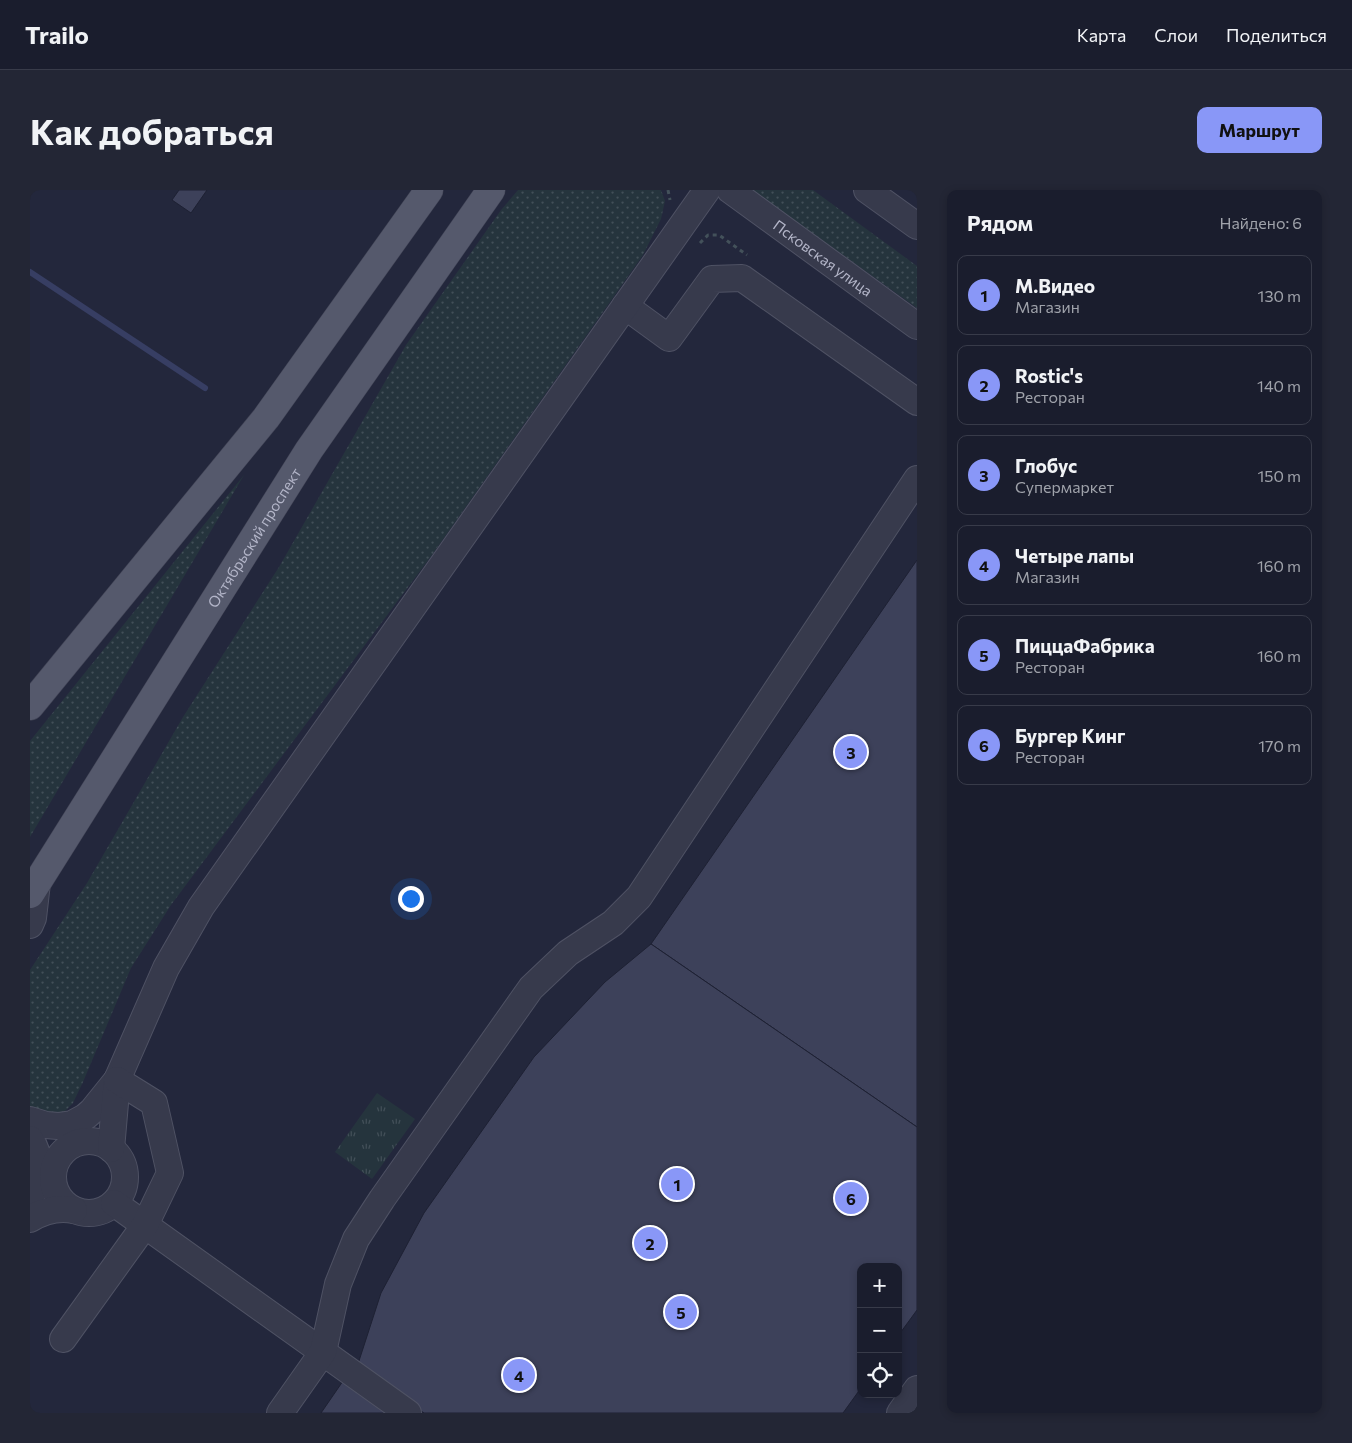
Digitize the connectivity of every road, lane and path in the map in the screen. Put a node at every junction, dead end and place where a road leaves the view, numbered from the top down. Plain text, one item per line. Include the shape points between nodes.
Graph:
1 (429, 190) edge
2 (492, 190) edge
3 (707, 190) edge
4 (730, 190) edge
5 (867, 190) edge
6 (917, 226) edge
7 (625, 306) junction
8 (916, 325) edge
9 (917, 402) edge
10 (917, 479) edge
11 (30, 706) edge
12 (34, 888) edge
13 (30, 925) edge
14 (117, 1080) junction
15 (92, 1111) junction
16 (33, 1128) edge
17 (75, 1144) junction
18 (111, 1149) junction
19 (41, 1189) edge
20 (114, 1202) junction
21 (74, 1210) junction
22 (145, 1225) junction
23 (63, 1339) dead end
24 (323, 1352) junction
25 (917, 1389) edge
26 (280, 1413) edge
27 (408, 1413) edge
28 (900, 1413) edge

1 - 11 main road via 266,418
2 - 12 main road, Октябрьский проспект via 308,450
3 - 7 street
4 - 8 street, Псковская улица
5 - 6 street
7 - 9 street via 669,338 712,279 742,278
7 - 14 street via 201,907 166,968
10 - 24 street via 639,897 613,923 568,953 532,988 382,1199 356,1239 338,1284
12 - 13 street
14 - 15 street
14 - 18 street
14 - 22 street via 154,1103 166,1148 170,1173
15 - 16 street via 72,1124
15 - 17 street
16 - 17 street
16 - 19 street
17 - 18 street via 94,1142
17 - 19 street via 60,1156
18 - 20 street via 120,1159 125,1175 123,1188
19 - 21 street
19 - 21 street via 40,1213
20 - 21 street via 97,1212
20 - 22 street
22 - 23 street
22 - 24 street
24 - 26 street
24 - 27 street
25 - 28 street

